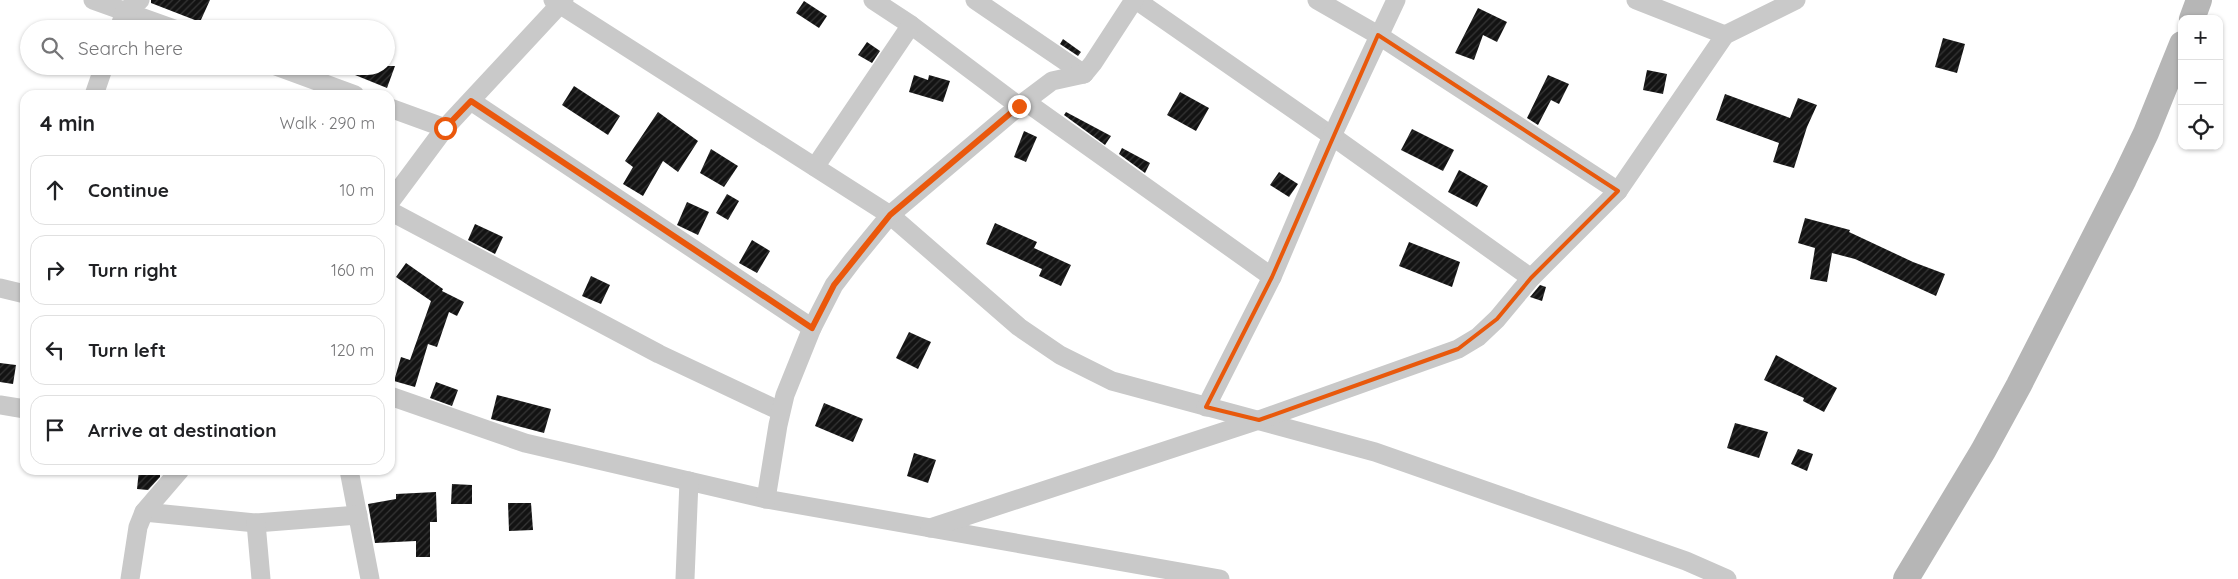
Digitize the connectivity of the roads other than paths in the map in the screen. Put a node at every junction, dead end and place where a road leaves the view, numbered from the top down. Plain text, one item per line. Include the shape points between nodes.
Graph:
1 (93, 0) edge
2 (873, 0) edge
3 (975, 0) edge
4 (1135, 0) edge
5 (1317, 0) edge
6 (1396, 0) edge
7 (1636, 0) edge
8 (1796, 0) edge
9 (2198, 0) edge
10 (559, 2) edge
11 (132, 5) edge
12 (2193, 15) edge
13 (123, 20) edge
14 (158, 20) edge
15 (911, 25) junction
16 (1378, 35) junction
17 (1725, 35) junction
18 (2178, 54) edge
19 (1084, 74) junction
20 (101, 75) edge
21 (301, 75) edge
22 (96, 90) edge
23 (341, 90) edge
24 (471, 101) junction
25 (1022, 104) junction
26 (395, 110) edge
27 (445, 128) junction
28 (1332, 136) junction
29 (815, 167) junction
30 (1618, 191) junction
31 (395, 195) edge
32 (395, 214) edge
33 (890, 215) junction
34 (1272, 277) junction
35 (1531, 278) junction
36 (0, 288) edge
37 (20, 289) edge
38 (812, 328) junction
39 (395, 398) edge
40 (0, 405) edge
41 (20, 407) edge
42 (1206, 407) junction
43 (780, 411) junction
44 (1259, 420) junction
45 (176, 475) edge
46 (350, 475) edge
47 (689, 481) junction
48 (766, 499) junction
49 (144, 512) junction
50 (358, 515) junction
51 (256, 522) junction
52 (930, 528) junction
53 (1922, 567) edge
54 (130, 579) edge
55 (261, 579) edge
56 (370, 579) edge
57 (686, 579) edge
58 (1220, 579) edge
59 (1727, 579) edge
60 (1906, 579) edge

1 - 11 street
2 - 15 street
3 - 19 street
4 - 19 street
4 - 28 street
5 - 16 street
6 - 16 street
7 - 17 street
8 - 17 street
9 - 12 main road
10 - 24 street
10 - 29 street
11 - 13 street
11 - 14 street
15 - 25 street
15 - 29 street
16 - 28 street
16 - 30 street
17 - 30 street
18 - 53 main road via 2146,133 2115,197
19 - 25 street via 1052,81
20 - 22 street
21 - 23 street
24 - 27 street
24 - 38 street
25 - 33 street
25 - 34 street
26 - 27 street
27 - 31 street
28 - 34 street
28 - 35 street
29 - 33 street
30 - 35 street
32 - 43 street via 659,354
33 - 38 street via 834,285
33 - 42 street via 1019,327 1060,355 1112,381
34 - 42 street
35 - 44 street via 1497,319 1458,349
36 - 37 street
38 - 43 street
39 - 47 street via 525,442
40 - 41 street
42 - 44 street
43 - 48 street
44 - 52 street
44 - 59 street via 1375,452 1686,561
45 - 49 street
46 - 50 street
47 - 48 street
47 - 57 street
48 - 52 street
49 - 51 street
49 - 54 street via 138,528
50 - 51 street
50 - 56 street
51 - 55 street
52 - 58 street
53 - 60 main road

